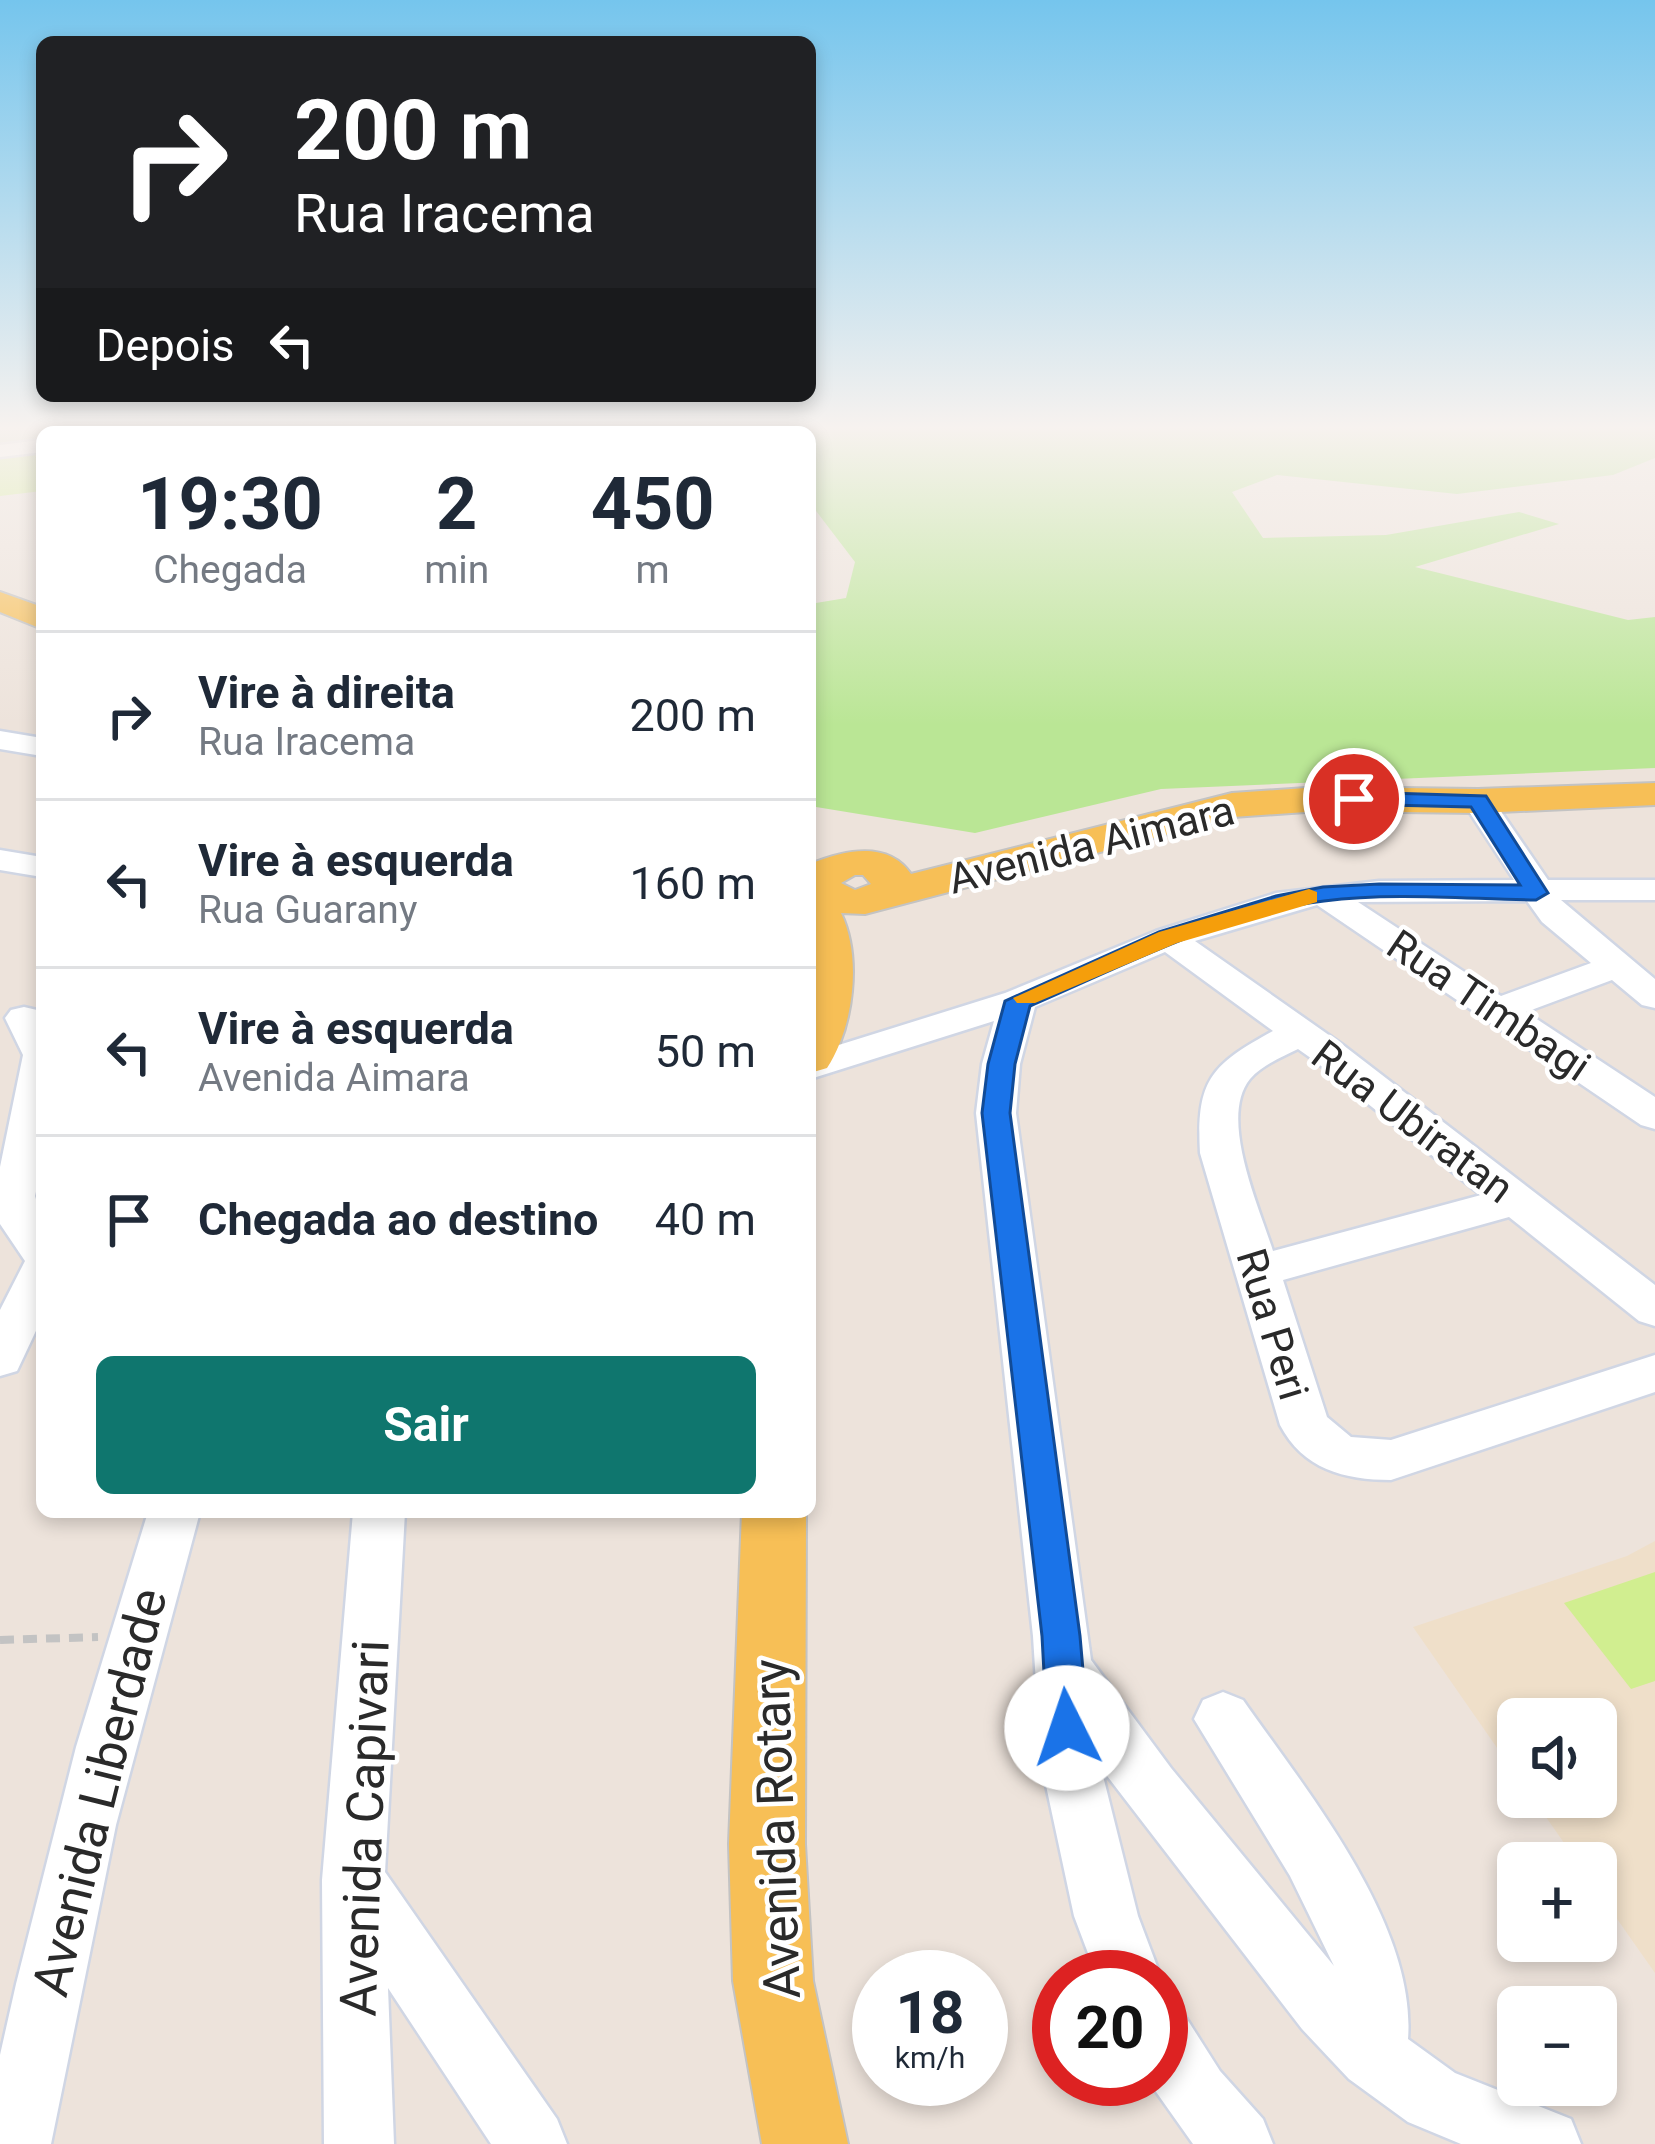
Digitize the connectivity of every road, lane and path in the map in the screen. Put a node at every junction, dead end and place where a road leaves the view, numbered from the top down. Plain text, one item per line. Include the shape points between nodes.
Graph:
1 (0, 601) edge
2 (36, 616) edge
3 (0, 740) edge
4 (36, 746) edge
5 (1655, 794) edge
6 (1478, 801) junction
7 (816, 858) edge
8 (0, 860) edge
9 (36, 866) edge
10 (1655, 890) edge
11 (1536, 893) junction
12 (843, 894) edge
13 (1323, 894) junction
14 (1168, 938) junction
15 (1614, 967) junction
16 (1655, 997) edge
17 (1018, 1001) junction
18 (1495, 1011) junction
19 (24, 1018) dead end
20 (1297, 1033) junction
21 (816, 1035) edge
22 (36, 1043) edge
23 (816, 1065) edge
24 (36, 1085) edge
25 (1655, 1116) edge
26 (1516, 1200) junction
27 (36, 1244) edge
28 (1258, 1271) junction
29 (36, 1283) edge
30 (1655, 1309) edge
31 (0, 1358) edge
32 (1655, 1373) edge
33 (172, 1518) edge
34 (379, 1518) edge
35 (774, 1518) edge
36 (134, 1637) junction
37 (0, 1640) edge
38 (1064, 1669) junction
39 (1223, 1719) dead end
40 (353, 1880) junction
41 (1119, 1950) edge
42 (1373, 2055) junction
43 (1188, 2082) edge
44 (16, 2144) edge
45 (359, 2144) edge
46 (532, 2144) edge
47 (806, 2144) edge
48 (1238, 2144) edge
49 (1546, 2144) edge

1 - 2 main road
3 - 4 street
5 - 6 main road, Avenida Aimara
6 - 11 street
6 - 12 main road, Avenida Aimara via 1232,806 985,869
7 - 12 main road
8 - 9 street
10 - 11 street
11 - 13 street
11 - 15 street
12 - 21 main road
13 - 14 street
13 - 18 street, Rua Timbagi
14 - 17 street
14 - 20 street, Rua Ubiratan
15 - 16 street
15 - 18 street
17 - 23 street
17 - 38 street via 996,1113
18 - 25 street, Rua Timbagi
19 - 22 street
20 - 26 street, Rua Ubiratan
20 - 28 street, Rua Peri via 1246,1062 1220,1094 1221,1153
24 - 27 street via 14,1196 22,1229
26 - 28 street
26 - 30 street, Rua Ubiratan
28 - 32 street, Rua Peri via 1305,1425 1318,1443 1362,1460 1391,1460
29 - 31 street
33 - 36 street, Avenida Liberdade
34 - 40 street, Avenida Capivari
35 - 47 main road, Avenida Rotary via 767,1844 773,1981
36 - 37 path
36 - 44 street, Avenida Liberdade via 53,1954
38 - 41 street via 1070,1762
38 - 42 street via 1150,1788
39 - 42 street via 1317,1863 1366,1964 1376,2002
40 - 45 street, Avenida Capivari
40 - 46 street
42 - 49 street via 1432,2098
43 - 48 street

